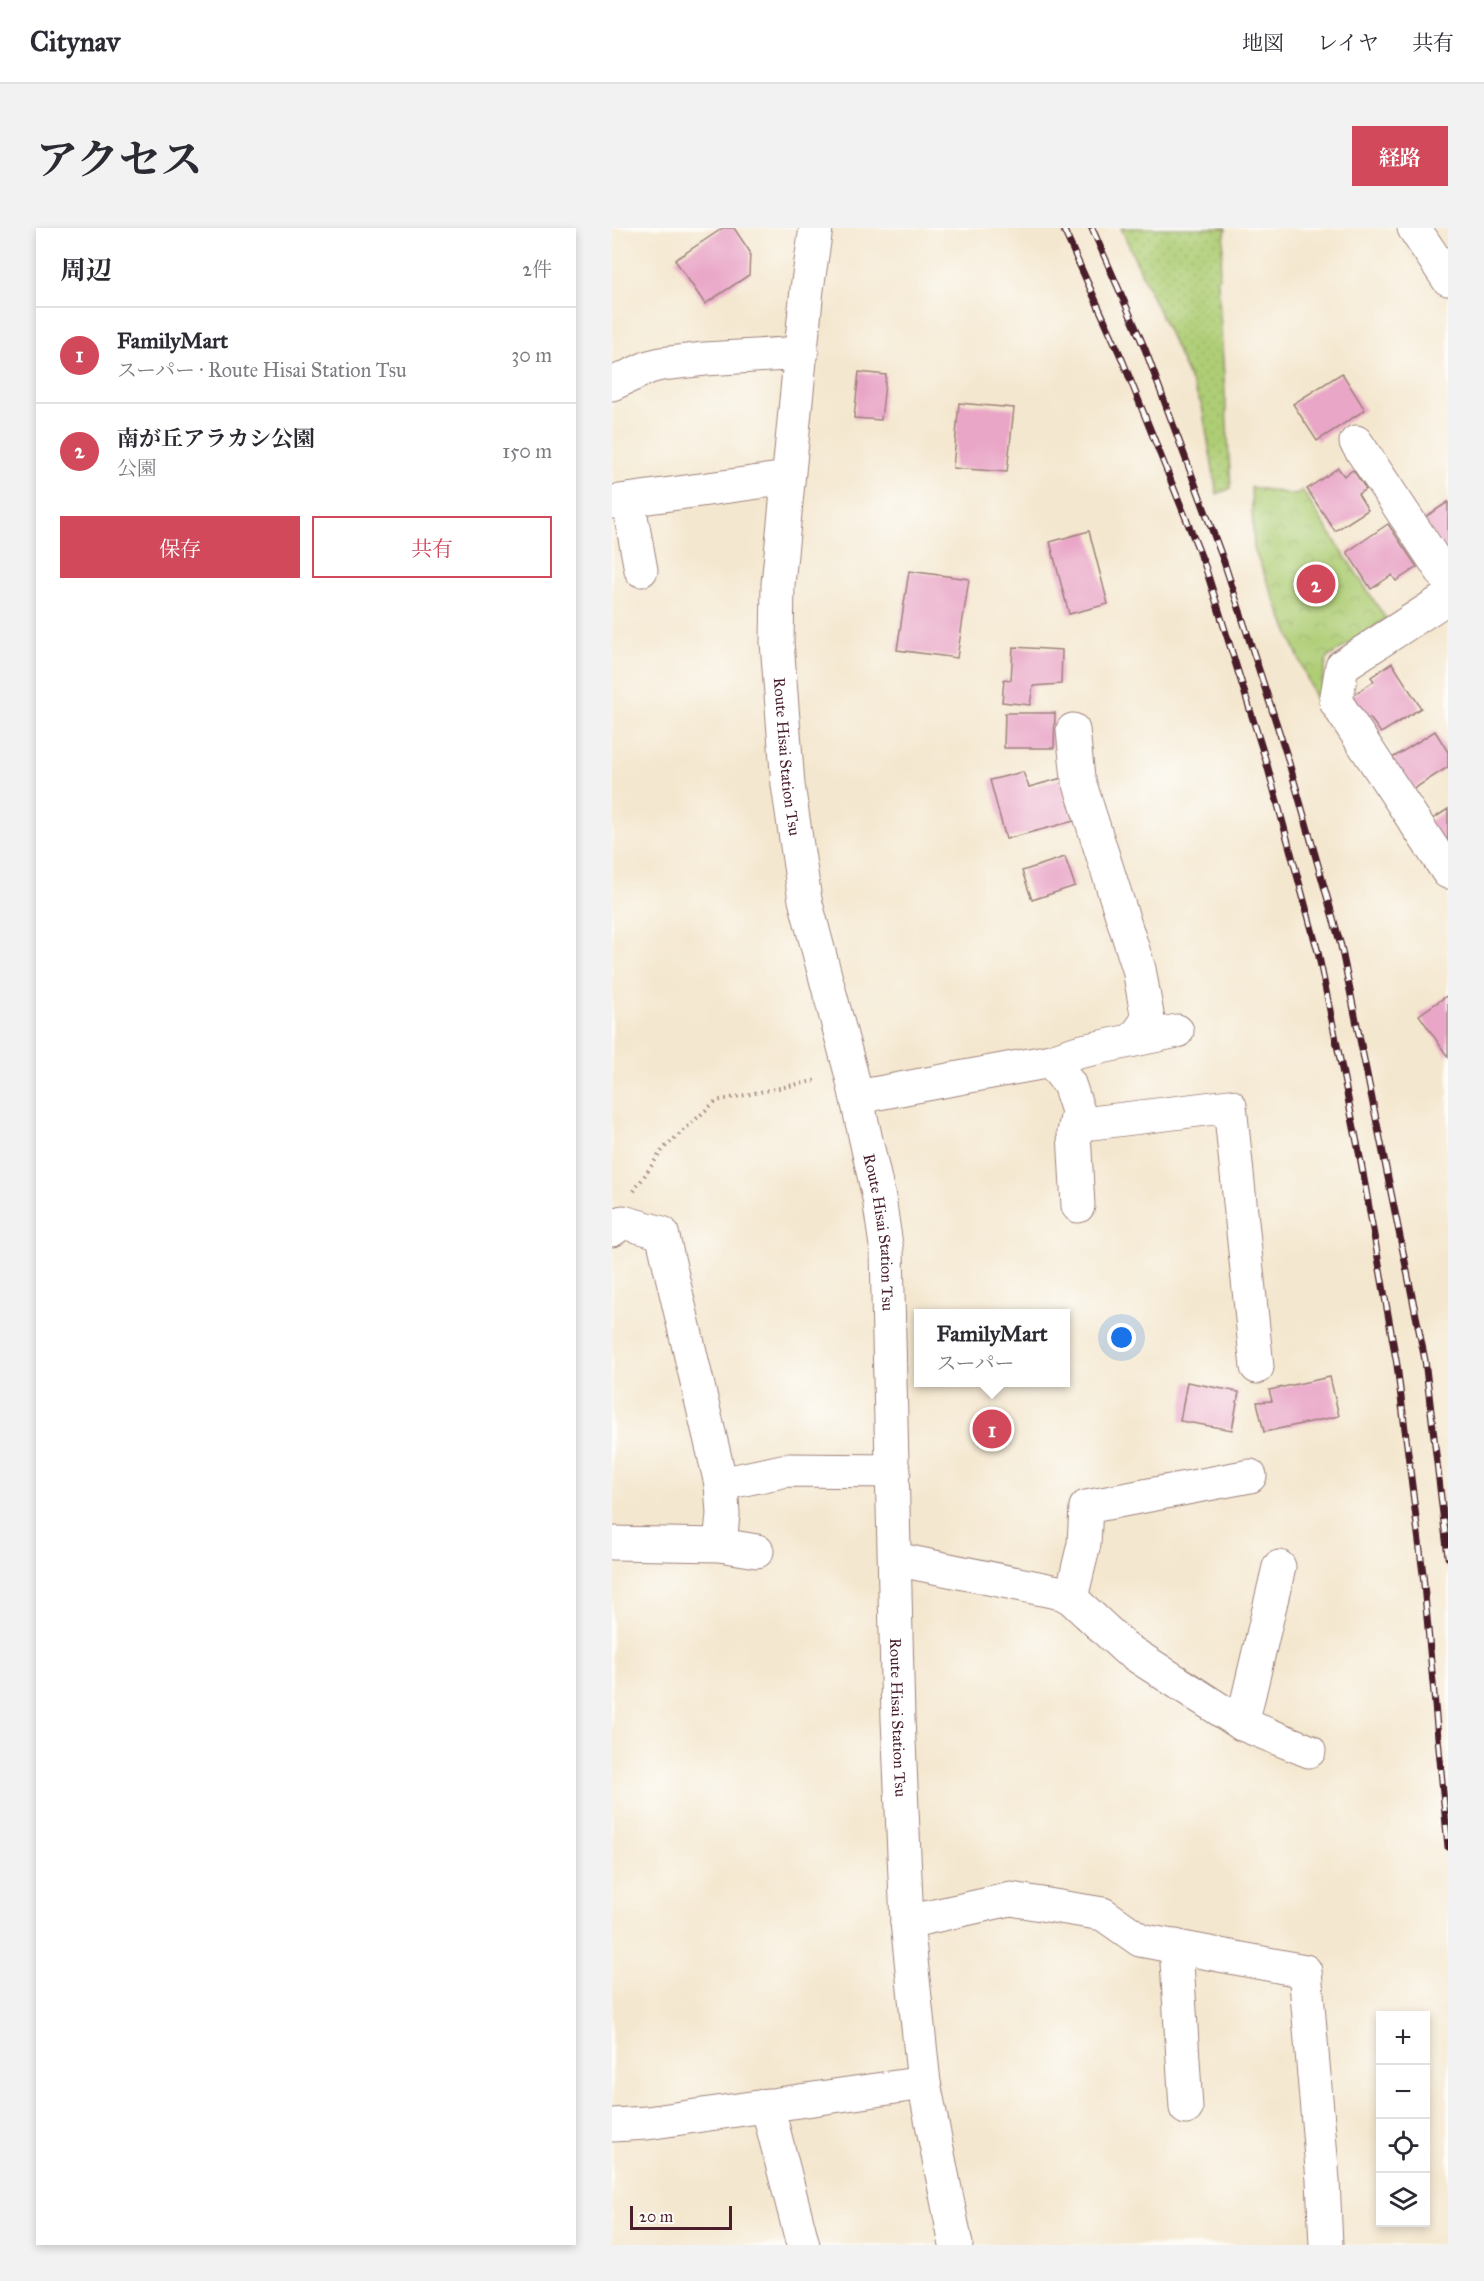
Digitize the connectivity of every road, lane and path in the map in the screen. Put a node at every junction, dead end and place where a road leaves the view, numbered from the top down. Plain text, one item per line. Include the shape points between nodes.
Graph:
1 (816, 228) edge
2 (1414, 228) edge
3 (1448, 279) edge
4 (802, 353) junction
5 (612, 384) edge
6 (1356, 441) dead end
7 (788, 478) junction
8 (620, 501) edge
9 (641, 570) dead end
10 (1448, 580) edge
11 (1448, 597) edge
12 (1073, 730) dead end
13 (1448, 872) edge
14 (1177, 1031) dead end
15 (1133, 1040) junction
16 (1051, 1061) junction
17 (854, 1085) junction
18 (1077, 1120) junction
19 (1078, 1206) dead end
20 (617, 1226) edge
21 (1257, 1367) dead end
22 (894, 1471) junction
23 (1250, 1476) dead end
24 (721, 1484) junction
25 (612, 1543) edge
26 (720, 1545) junction
27 (757, 1551) dead end
28 (895, 1559) junction
29 (1279, 1567) dead end
30 (1071, 1598) junction
31 (1242, 1724) junction
32 (1309, 1751) dead end
33 (907, 1922) junction
34 (1176, 1946) junction
35 (924, 2082) junction
36 (767, 2105) junction
37 (1186, 2108) dead end
38 (612, 2125) edge
39 (803, 2245) edge
40 (956, 2245) edge
41 (1326, 2245) edge

1 - 4 street, Route Hisai Station Tsu
2 - 3 street
4 - 5 street via 661,364
4 - 7 street, Route Hisai Station Tsu
6 - 10 street
7 - 8 street
7 - 17 street, Route Hisai Station Tsu via 777,642 788,785 805,900
8 - 9 street
11 - 13 street via 1342,666 1336,702
12 - 15 street via 1078,778 1138,969 1148,1020
14 - 15 street
15 - 16 street
16 - 17 street
16 - 18 street via 1070,1084
17 - 20 path via 716,1101 663,1149 626,1202
17 - 22 street, Route Hisai Station Tsu via 887,1252
18 - 19 street via 1074,1133
18 - 21 street via 1092,1123 1230,1106
20 - 24 street via 662,1233
22 - 24 street via 788,1470
22 - 28 street, Route Hisai Station Tsu
23 - 30 street via 1086,1507 1084,1544
24 - 26 street
25 - 26 street
26 - 27 street
28 - 30 street
28 - 33 street, Route Hisai Station Tsu
29 - 31 street
30 - 31 street via 1126,1649
31 - 32 street
33 - 34 street via 1011,1899 1103,1914 1140,1940
33 - 35 street, Route Hisai Station Tsu
34 - 37 street
34 - 41 street via 1305,1971
35 - 36 street
35 - 40 street, Route Hisai Station Tsu
36 - 38 street
36 - 39 street

